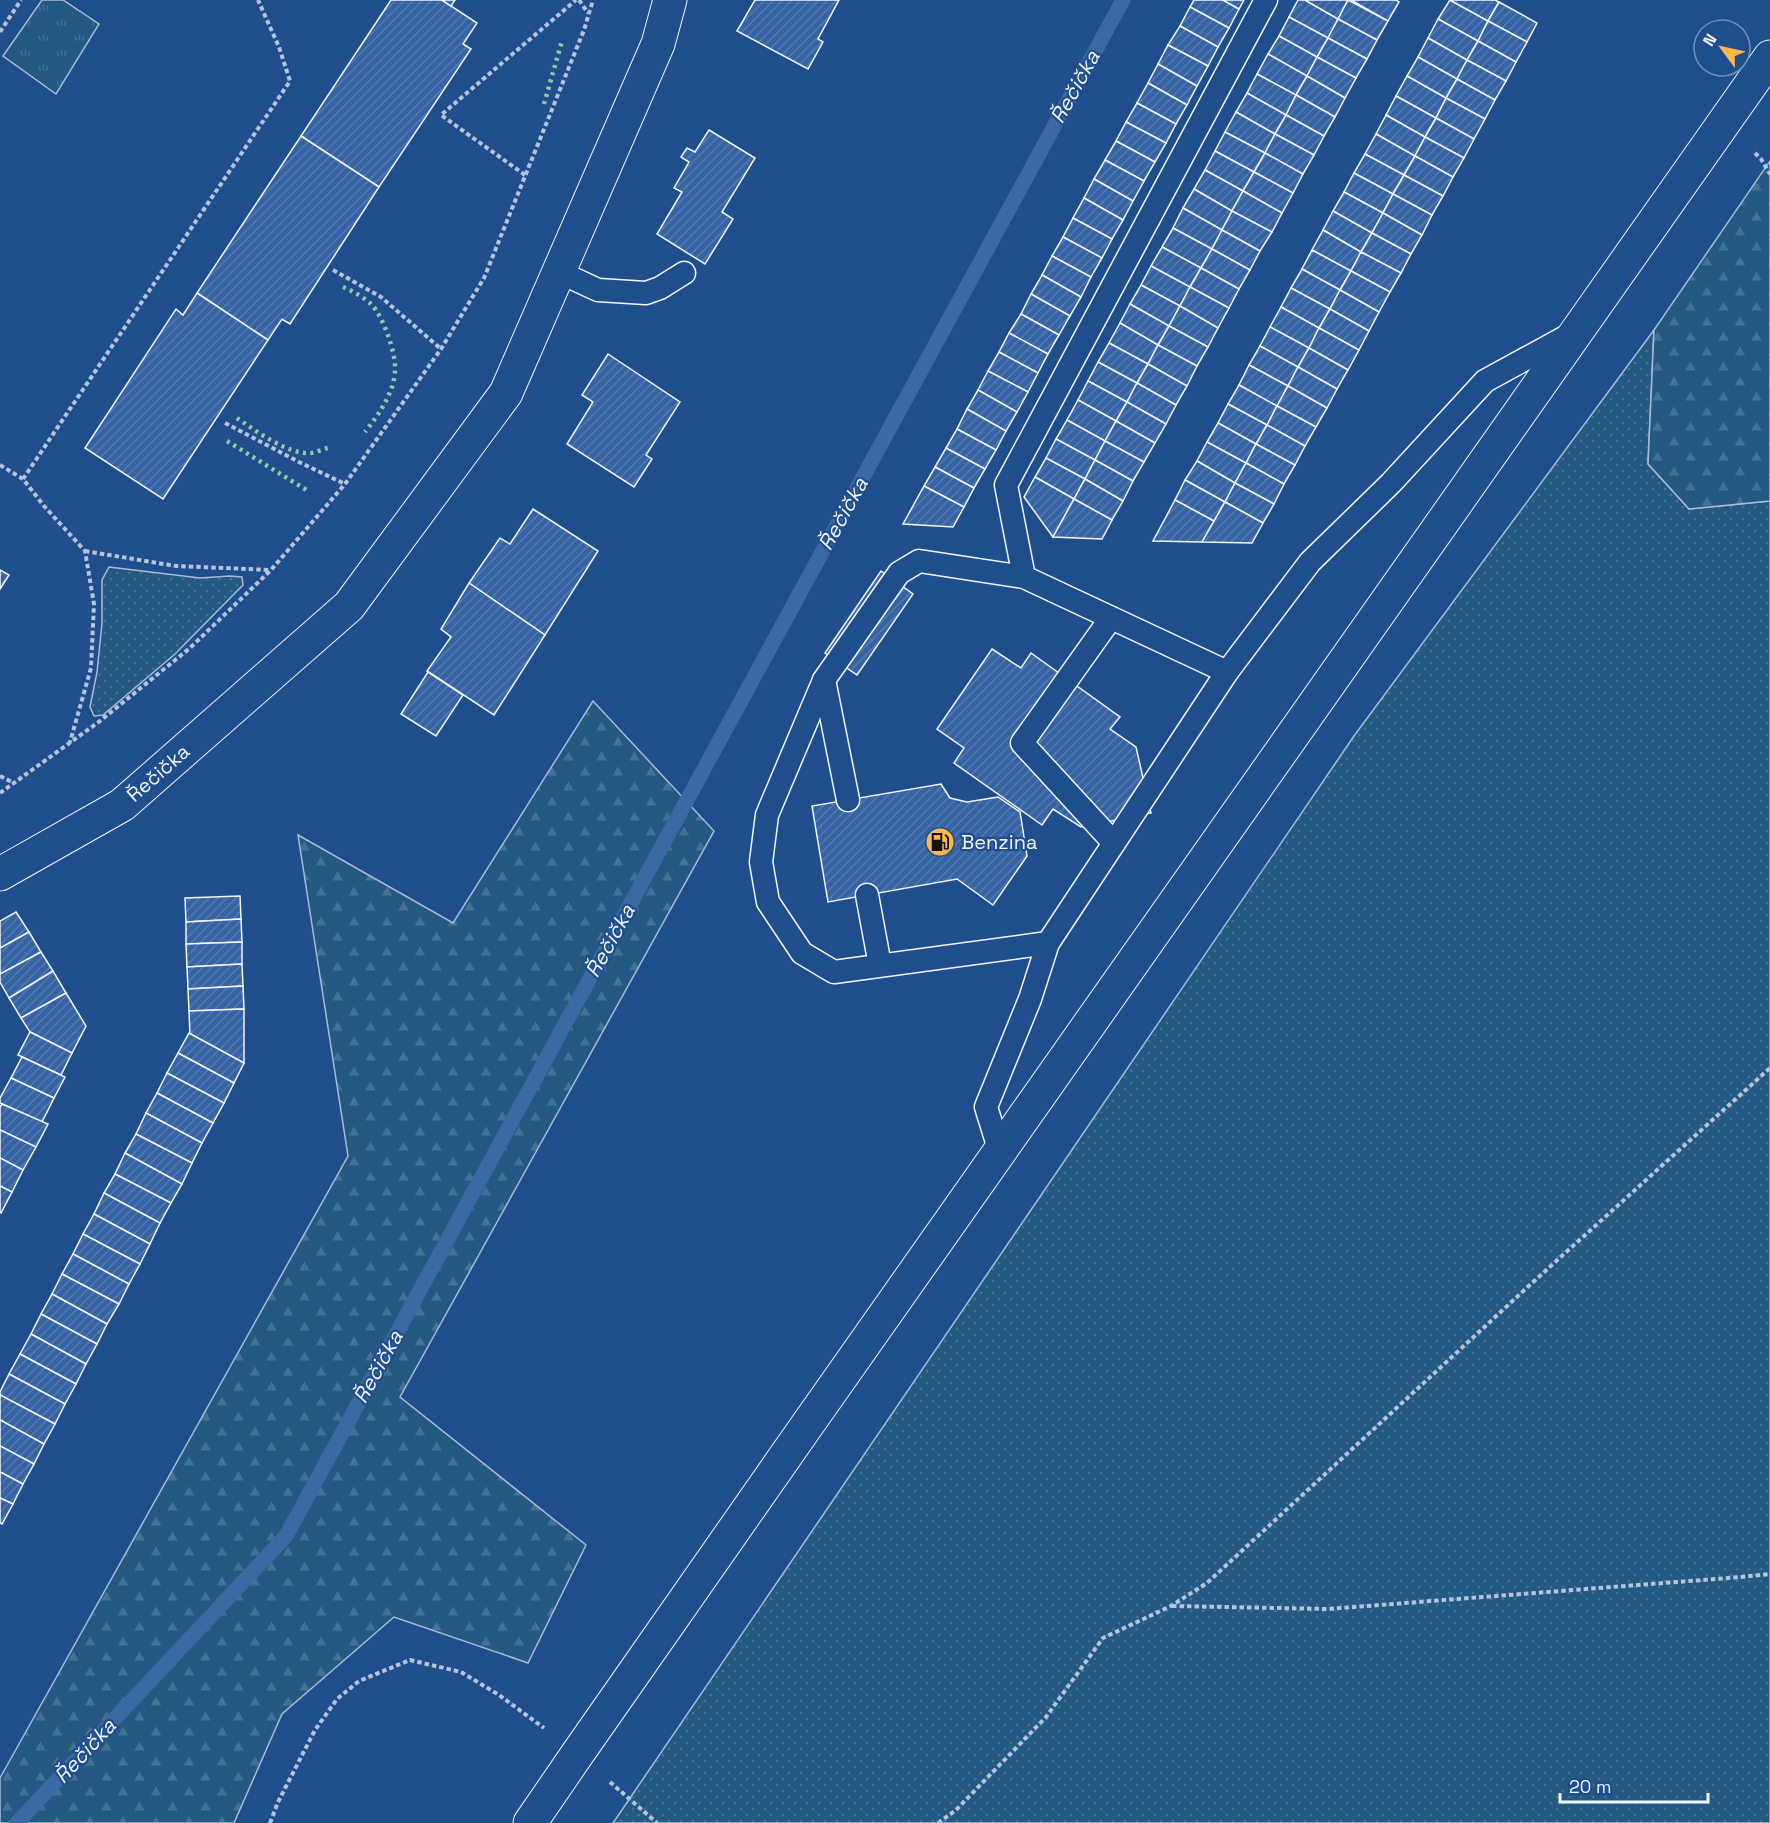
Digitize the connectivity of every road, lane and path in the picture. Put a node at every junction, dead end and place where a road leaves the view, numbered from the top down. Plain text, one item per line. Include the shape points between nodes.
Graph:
1 (21, 0) edge
2 (258, 0) edge
3 (577, 0) edge
4 (592, 0) edge
5 (670, 0) edge
6 (1266, 0) edge
7 (588, 14) junction
8 (0, 32) edge
9 (1770, 57) edge
10 (525, 175) junction
11 (333, 270) dead end
12 (559, 272) junction
13 (684, 273) dead end
14 (1575, 332) junction
15 (441, 349) junction
16 (225, 423) dead end
17 (0, 465) edge
18 (23, 479) junction
19 (345, 484) junction
20 (85, 551) junction
21 (271, 570) junction
22 (1024, 577) junction
23 (1111, 618) junction
24 (1227, 672) junction
25 (824, 680) junction
26 (70, 743) junction
27 (0, 776) edge
28 (15, 783) junction
29 (0, 793) edge
30 (848, 800) dead end
31 (1114, 843) junction
32 (0, 874) edge
33 (867, 895) dead end
34 (1048, 943) junction
35 (880, 965) junction
36 (1770, 1068) edge
37 (1000, 1152) junction
38 (1770, 1574) edge
39 (1171, 1606) junction
40 (578, 1752) junction
41 (270, 1823) edge
42 (530, 1823) edge
43 (657, 1823) edge
44 (938, 1823) edge

1 - 8 path
2 - 18 path via 290,81
3 - 7 path
3 - 10 path via 441,115
4 - 7 path
5 - 12 main road, Řečička via 658,44
6 - 22 lane via 1006,485
7 - 10 path
9 - 14 main road
10 - 15 path via 484,278
11 - 15 path via 381,297
12 - 13 lane via 598,290 646,293
12 - 32 main road, Řečička via 506,393 349,606 122,805
14 - 24 lane via 1485,381 1391,483 1310,562
14 - 37 main road
15 - 19 path
16 - 19 path
17 - 18 path
18 - 20 path
19 - 21 path
20 - 21 path via 176,566
20 - 26 path via 94,604 92,668
21 - 26 path via 190,648
22 - 23 lane
22 - 25 lane via 919,561 899,573
23 - 24 lane
23 - 31 lane via 1022,743
24 - 31 lane
25 - 30 lane
25 - 35 lane via 767,815 761,862 768,902 802,953 834,972
26 - 28 path
27 - 28 path
28 - 29 path
31 - 34 lane
33 - 35 lane
34 - 35 lane
34 - 37 lane via 986,1107
36 - 39 path via 1207,1583
37 - 40 main road
38 - 39 path via 1329,1609
39 - 44 path via 1103,1638 1046,1717 956,1810
40 - 41 path via 461,1672 410,1660 359,1682 337,1699 315,1730
40 - 42 main road
40 - 43 path

